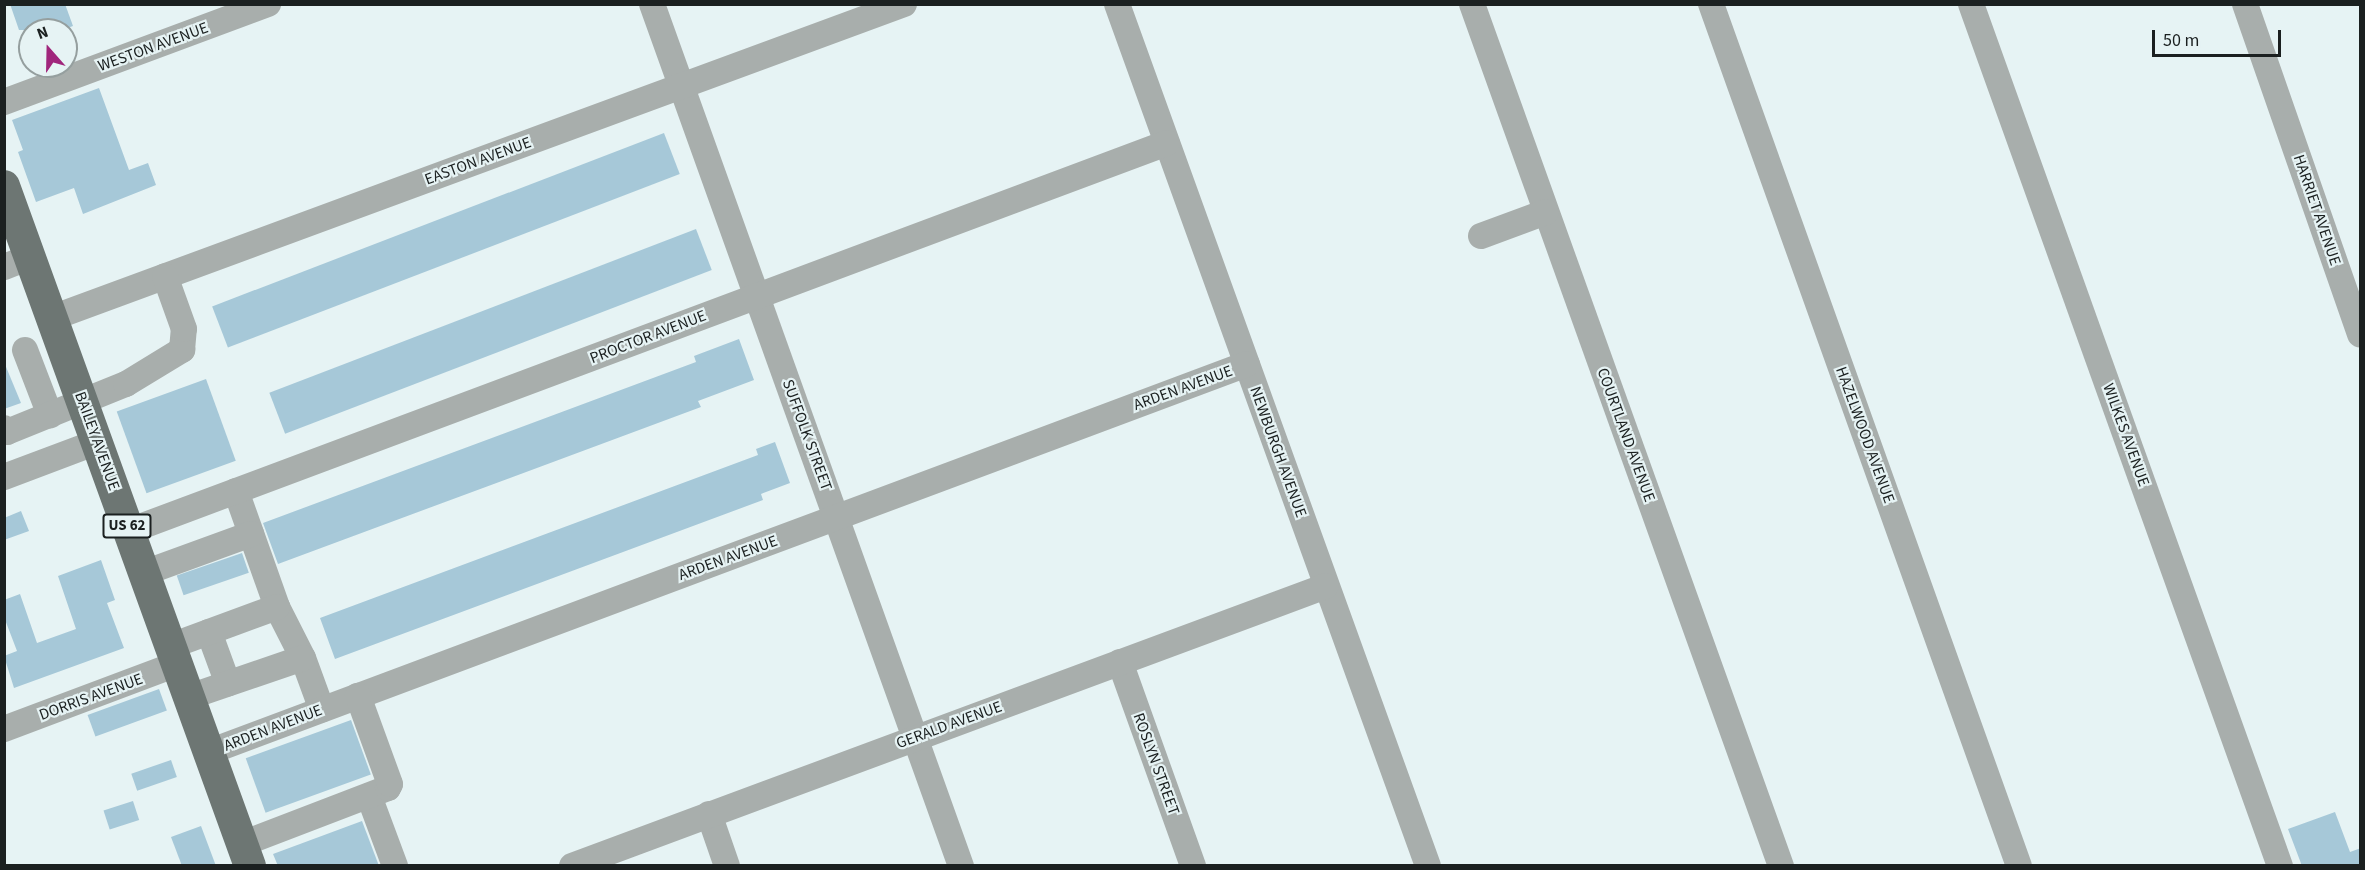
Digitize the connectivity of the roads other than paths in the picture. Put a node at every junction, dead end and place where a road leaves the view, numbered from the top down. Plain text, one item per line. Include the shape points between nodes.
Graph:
1 (268, 4) edge
2 (652, 4) edge
3 (904, 4) edge
4 (1117, 4) edge
5 (1472, 4) edge
6 (1711, 4) edge
7 (1971, 4) edge
8 (2245, 4) edge
9 (682, 86) junction
10 (4, 102) edge
11 (1167, 143) junction
12 (8, 206) edge
13 (1546, 212) junction
14 (1481, 236) dead end
15 (17, 262) edge
16 (165, 276) junction
17 (757, 296) junction
18 (56, 327) junction
19 (2361, 335) edge
20 (15, 353) edge
21 (1247, 364) junction
22 (82, 402) junction
23 (46, 417) junction
24 (5, 430) edge
25 (97, 442) junction
26 (57, 457) junction
27 (12, 474) edge
28 (236, 492) junction
29 (836, 518) junction
30 (129, 531) junction
31 (251, 534) junction
32 (144, 573) junction
33 (1326, 586) junction
34 (277, 607) junction
35 (209, 632) junction
36 (174, 655) junction
37 (303, 658) junction
38 (1120, 662) junction
39 (228, 684) junction
40 (358, 696) junction
41 (189, 697) junction
42 (322, 710) junction
43 (4, 729) edge
44 (915, 738) junction
45 (209, 752) junction
46 (369, 796) junction
47 (709, 814) junction
48 (246, 855) edge
49 (395, 866) edge
50 (572, 866) edge
51 (727, 866) edge
52 (961, 866) edge
53 (1193, 866) edge
54 (1428, 866) edge
55 (1781, 866) edge
56 (2019, 866) edge
57 (2280, 866) edge

1 - 10 street, WESTON AVENUE
2 - 9 street, SUFFOLK STREET
3 - 9 street, EASTON AVENUE
4 - 11 street, NEWBURGH AVENUE
5 - 13 street, COURTLAND AVENUE
6 - 56 street, HAZELWOOD AVENUE
7 - 57 street, WILKES AVENUE
8 - 19 street, HARRIET AVENUE
9 - 16 street, EASTON AVENUE
9 - 17 street, SUFFOLK STREET
11 - 17 street, PROCTOR AVENUE
11 - 21 street, NEWBURGH AVENUE
12 - 15 main road, BAILEY AVENUE / US 62
13 - 14 street
13 - 55 street, COURTLAND AVENUE
15 - 18 main road, BAILEY AVENUE / US 62
16 - 18 street, EASTON AVENUE
16 - 22 street via 184,329 182,351 126,384
17 - 28 street, PROCTOR AVENUE
17 - 29 street, SUFFOLK STREET
18 - 20 street, EASTON AVENUE
18 - 22 main road, BAILEY AVENUE / US 62
20 - 23 street
21 - 29 street, ARDEN AVENUE
21 - 33 street, NEWBURGH AVENUE
22 - 23 street
22 - 25 main road, BAILEY AVENUE / US 62
23 - 24 street
23 - 26 street
24 - 27 street
25 - 26 street
25 - 30 main road, BAILEY AVENUE / US 62
26 - 27 street
28 - 30 street, PROCTOR AVENUE
28 - 31 street
29 - 40 street, ARDEN AVENUE
29 - 44 street, SUFFOLK STREET
30 - 32 main road, BAILEY AVENUE / US 62
31 - 32 street
31 - 34 street
32 - 36 main road, BAILEY AVENUE / US 62
33 - 38 street, GERALD AVENUE
33 - 54 street, NEWBURGH AVENUE
34 - 35 street, DORRIS AVENUE
34 - 37 street
35 - 36 street, DORRIS AVENUE
35 - 39 street
36 - 41 main road, BAILEY AVENUE / US 62
36 - 43 street, DORRIS AVENUE
37 - 39 street
37 - 42 street
38 - 44 street, GERALD AVENUE
38 - 53 street, ROSLYN STREET
39 - 41 street
40 - 42 street, ARDEN AVENUE
40 - 46 street via 390,784
41 - 45 main road, BAILEY AVENUE / US 62
42 - 45 street, ARDEN AVENUE
44 - 47 street, GERALD AVENUE
44 - 52 street, SUFFOLK STREET
45 - 48 main road, BAILEY AVENUE / US 62
46 - 48 street
46 - 49 street
47 - 50 street, GERALD AVENUE
47 - 51 street

